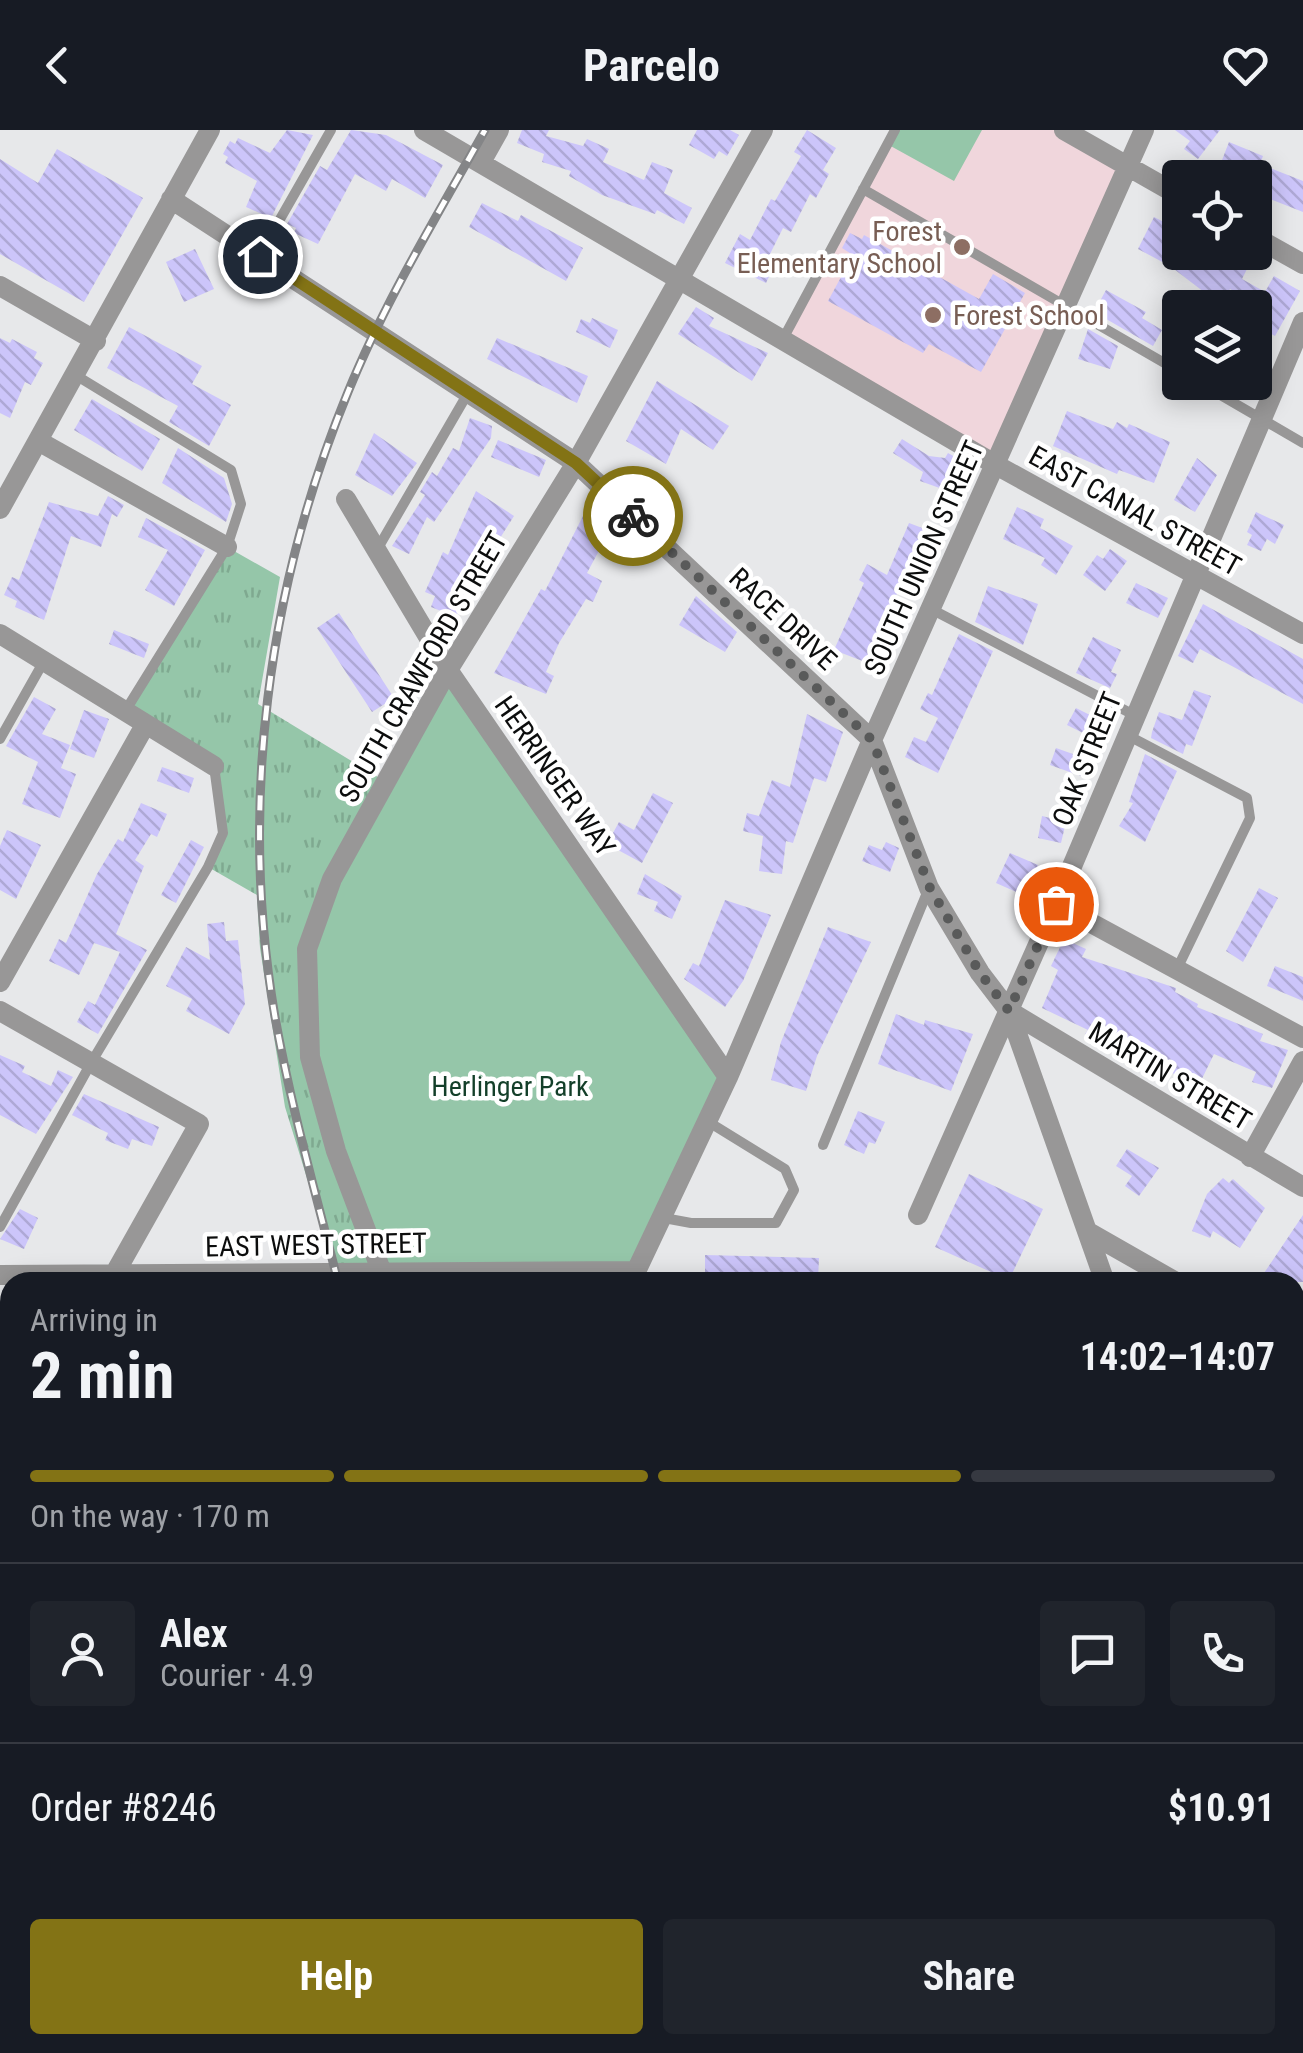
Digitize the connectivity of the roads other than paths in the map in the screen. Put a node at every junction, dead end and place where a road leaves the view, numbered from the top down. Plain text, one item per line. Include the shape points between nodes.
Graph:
1 (210, 130) edge
2 (331, 130) edge
3 (424, 130) edge
4 (499, 130) edge
5 (895, 130) edge
6 (1064, 130) edge
7 (1144, 130) edge
8 (755, 133) edge
9 (481, 162) junction
10 (1128, 167) junction
11 (1162, 186) edge
12 (863, 189) junction
13 (172, 199) junction
14 (1272, 247) edge
15 (260, 256) junction
16 (1303, 264) edge
17 (681, 279) junction
18 (0, 286) edge
19 (1067, 305) junction
20 (1303, 322) edge
21 (783, 339) junction
22 (96, 342) junction
23 (1162, 361) edge
24 (77, 376) junction
25 (469, 393) junction
26 (1227, 400) edge
27 (1260, 420) junction
28 (40, 442) junction
29 (1303, 443) edge
30 (576, 463) junction
31 (996, 465) junction
32 (346, 499) dead end
33 (0, 509) edge
34 (227, 547) junction
35 (378, 548) junction
36 (1192, 574) junction
37 (931, 609) junction
38 (0, 634) edge
39 (1303, 634) edge
40 (44, 661) junction
41 (448, 670) junction
42 (124, 714) junction
43 (1130, 725) junction
44 (144, 727) junction
45 (0, 739) edge
46 (872, 740) junction
47 (214, 766) joint
48 (930, 888) junction
49 (1056, 904) junction
50 (1177, 970) junction
51 (0, 982) edge
52 (0, 1010) edge
53 (1009, 1011) junction
54 (1303, 1038) edge
55 (1303, 1061) edge
56 (91, 1063) junction
57 (728, 1078) junction
58 (707, 1120) junction
59 (823, 1145) dead end
60 (1250, 1157) junction
61 (1303, 1187) edge
62 (918, 1215) dead end
63 (664, 1218) junction
64 (0, 1228) edge
65 (1090, 1233) junction
66 (381, 1270) junction
67 (114, 1272) edge
68 (321, 1272) edge
69 (453, 1272) edge
70 (635, 1272) edge
71 (1102, 1272) edge
72 (1158, 1272) edge

1 - 13 street
2 - 15 lane
3 - 9 street, EAST CANAL STREET
4 - 9 street
5 - 12 lane
6 - 10 street
7 - 10 street, SOUTH UNION STREET
8 - 17 street, SOUTH CRAWFORD STREET
9 - 17 street, EAST CANAL STREET
10 - 11 street
10 - 19 street, SOUTH UNION STREET
12 - 19 lane
12 - 21 lane
13 - 15 street, RACE DRIVE
13 - 22 street
14 - 16 street
15 - 25 street, RACE DRIVE
17 - 21 street, EAST CANAL STREET
17 - 30 street, SOUTH CRAWFORD STREET
18 - 22 street
19 - 23 lane
19 - 31 street, SOUTH UNION STREET
20 - 27 street, OAK STREET
21 - 31 street, EAST CANAL STREET
22 - 24 street
24 - 28 street
24 - 34 lane via 231,470 241,504
25 - 30 street, RACE DRIVE
25 - 35 lane
26 - 27 lane
27 - 29 lane
27 - 36 street, OAK STREET
28 - 33 street
28 - 34 street
30 - 41 street, SOUTH CRAWFORD STREET
30 - 46 street, RACE DRIVE
31 - 36 street, EAST CANAL STREET
31 - 37 street, SOUTH UNION STREET
32 - 35 street, HERRINGER WAY
34 - 42 lane
35 - 41 street, HERRINGER WAY
36 - 39 street, EAST CANAL STREET
36 - 43 street, OAK STREET
37 - 43 lane
37 - 46 street, SOUTH UNION STREET
38 - 40 street
40 - 42 street
40 - 45 lane
41 - 57 street, HERRINGER WAY
41 - 66 street, SOUTH CRAWFORD STREET via 332,879 307,949 310,1056
42 - 44 street
43 - 49 street, OAK STREET
43 - 50 lane via 1247,798 1250,818
44 - 47 street
44 - 51 street
46 - 48 street, RACE DRIVE
46 - 57 street, SOUTH UNION STREET
47 - 56 lane via 223,833
48 - 53 street, RACE DRIVE
48 - 59 lane
49 - 50 street
49 - 53 street, OAK STREET
50 - 54 street
52 - 56 street
53 - 60 street, MARTIN STREET
53 - 62 street, OAK STREET
53 - 65 street, RACE DRIVE
55 - 60 street
56 - 64 lane
56 - 67 street via 200,1124
57 - 58 street, SOUTH UNION STREET
58 - 63 street, SOUTH UNION STREET
58 - 63 lane via 785,1169 794,1190 776,1222
60 - 61 street, MARTIN STREET
63 - 70 street, SOUTH UNION STREET
65 - 71 street, RACE DRIVE
65 - 72 street
66 - 68 street, EAST WEST STREET
66 - 69 street, EAST WEST STREET

